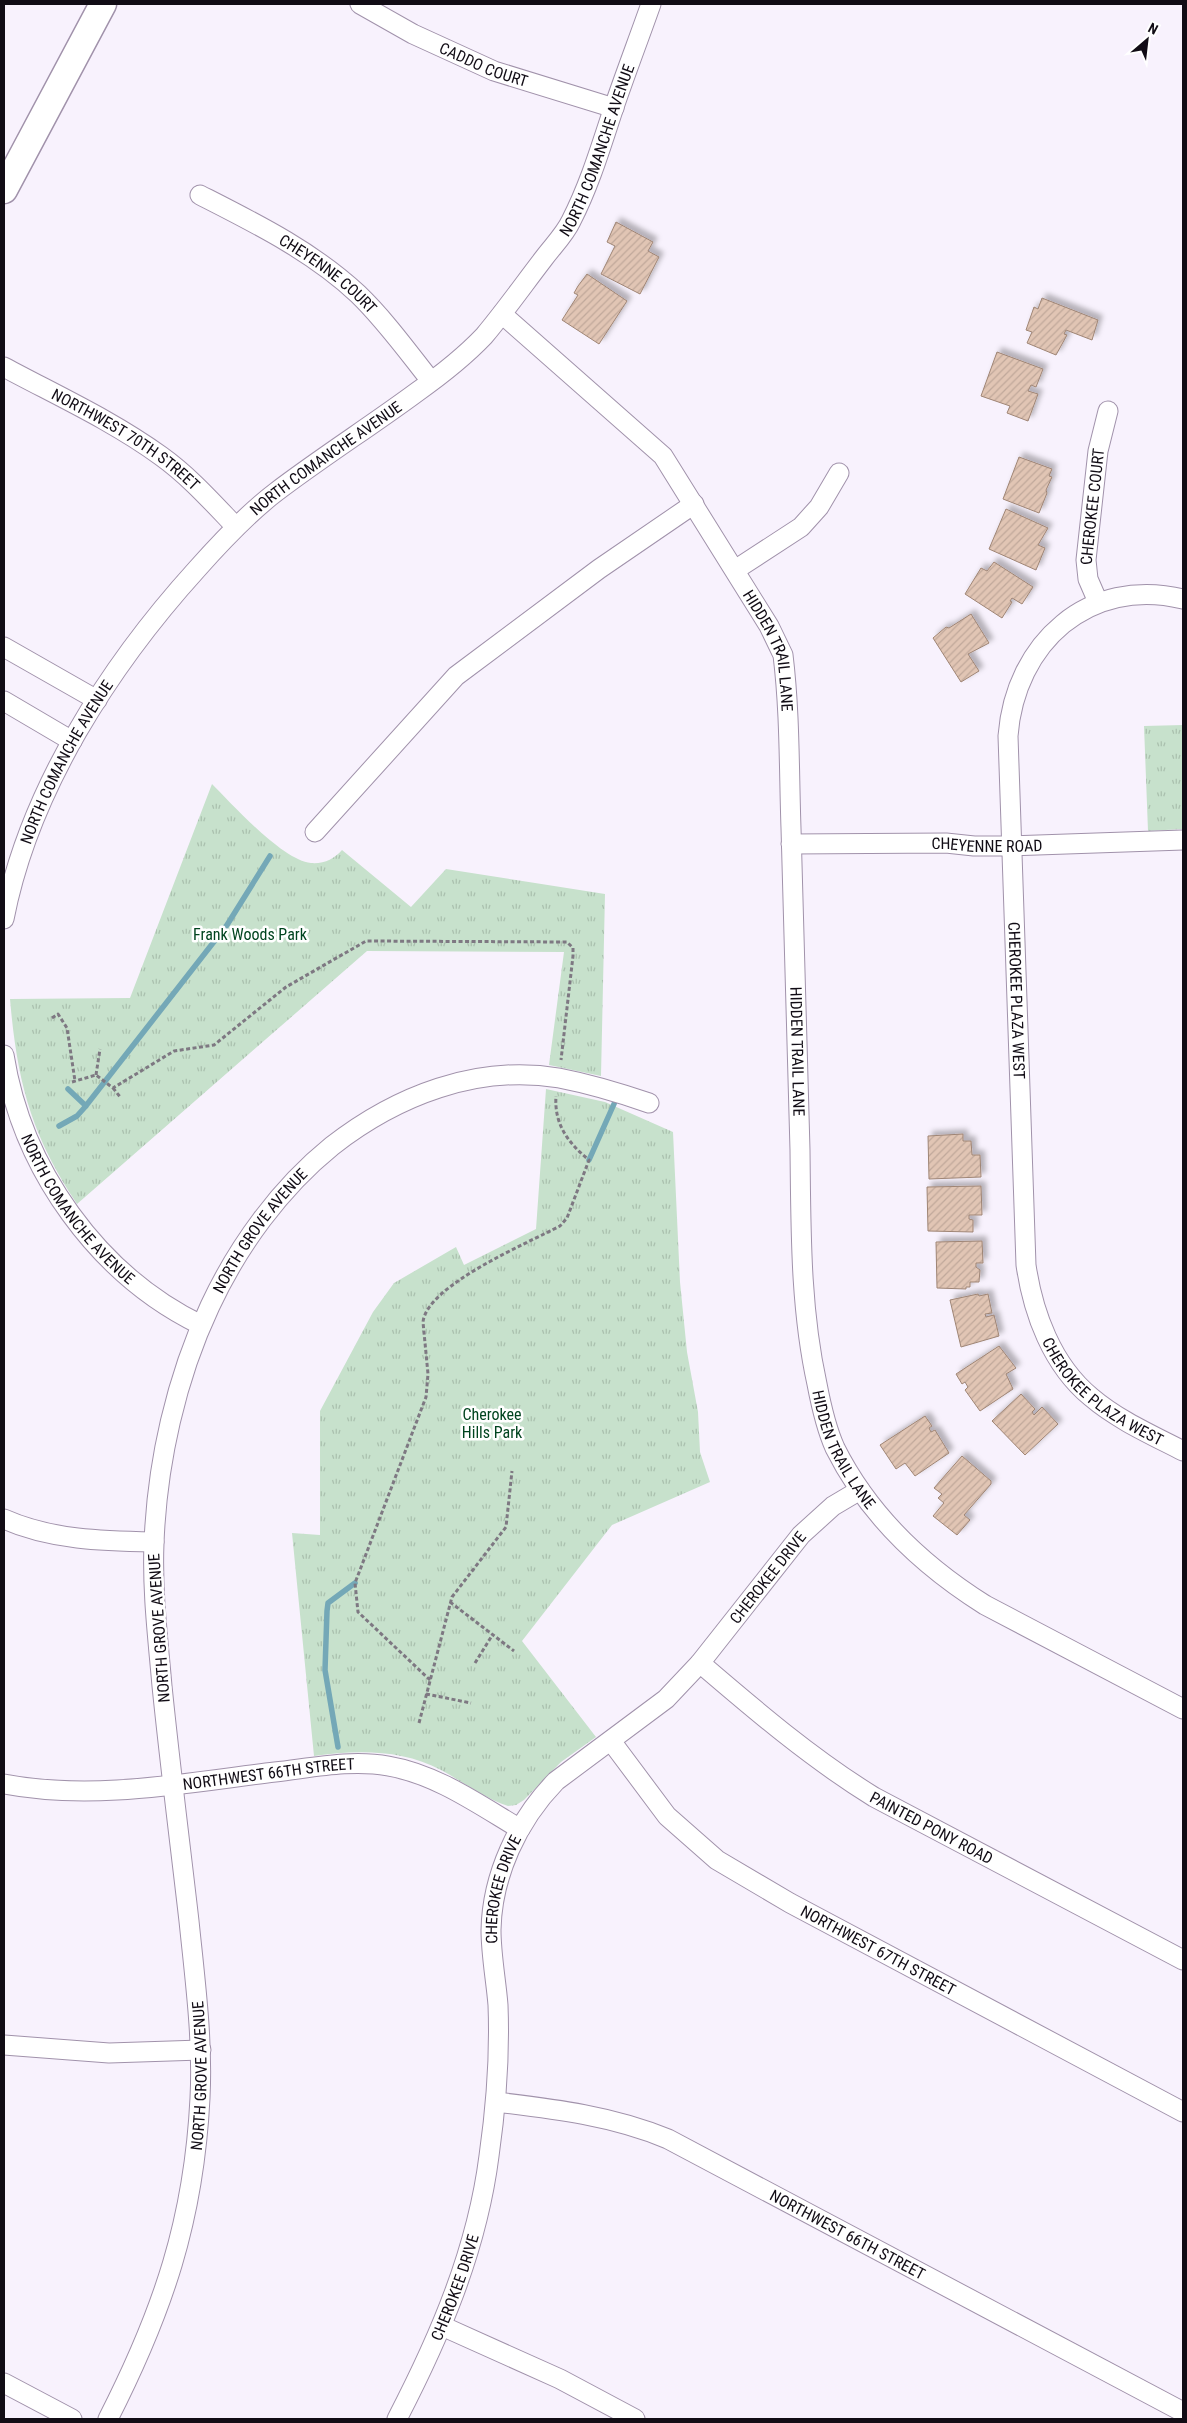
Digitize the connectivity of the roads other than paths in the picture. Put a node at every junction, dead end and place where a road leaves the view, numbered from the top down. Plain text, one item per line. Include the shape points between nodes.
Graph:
1 (103, 4) edge
2 (360, 4) edge
3 (651, 4) edge
4 (614, 108) junction
5 (4, 190) edge
6 (200, 194) dead end
7 (502, 314) junction
8 (4, 367) edge
9 (432, 381) junction
10 (1108, 411) dead end
11 (839, 473) dead end
12 (694, 504) junction
13 (236, 527) junction
14 (735, 570) junction
15 (1183, 599) edge
16 (1098, 602) junction
17 (4, 647) edge
18 (97, 700) junction
19 (4, 702) edge
20 (72, 741) junction
21 (315, 832) dead end
22 (1183, 840) edge
23 (791, 844) junction
24 (1012, 846) junction
25 (4, 919) edge
26 (4, 1056) edge
27 (649, 1103) dead end
28 (201, 1325) junction
29 (1183, 1451) edge
30 (860, 1490) junction
31 (4, 1518) edge
32 (154, 1542) junction
33 (700, 1664) junction
34 (1183, 1710) edge
35 (612, 1741) junction
36 (4, 1784) edge
37 (174, 1784) junction
38 (520, 1829) junction
39 (1183, 1960) edge
40 (4, 2045) edge
41 (201, 2050) junction
42 (496, 2102) junction
43 (1183, 2112) edge
44 (442, 2326) junction
45 (4, 2383) edge
46 (1183, 2412) edge
47 (72, 2419) edge
48 (108, 2419) edge
49 (397, 2419) edge
50 (635, 2419) edge

1 - 5 main road
2 - 4 street, CADDO COURT via 413,34 494,71
3 - 4 street, NORTH COMANCHE AVENUE
4 - 7 street, NORTH COMANCHE AVENUE via 597,162 570,224
6 - 9 street, CHEYENNE COURT via 276,234 321,264 358,294
7 - 9 street, NORTH COMANCHE AVENUE via 481,338
7 - 12 street, HIDDEN TRAIL LANE via 657,450
8 - 13 street, NORTHWEST 70TH STREET via 162,456 194,483
9 - 13 street, NORTH COMANCHE AVENUE via 306,469
10 - 16 street, CHEROKEE COURT via 1098,450 1086,560 1088,579
11 - 14 street via 819,507 801,527
12 - 14 street, HIDDEN TRAIL LANE
12 - 21 street via 456,676
13 - 18 street, NORTH COMANCHE AVENUE via 170,599
14 - 23 street, HIDDEN TRAIL LANE via 770,626 783,655
15 - 16 street, CHEROKEE PLAZA WEST via 1124,596
16 - 24 street, CHEROKEE PLAZA WEST via 1078,613 1042,645 1030,660 1014,695 1008,736
17 - 18 street
18 - 20 street, NORTH COMANCHE AVENUE
19 - 20 street
20 - 25 street, NORTH COMANCHE AVENUE via 17,865
22 - 24 street, CHEYENNE ROAD
23 - 24 street, CHEYENNE ROAD
23 - 30 street, HIDDEN TRAIL LANE via 798,998 800,1202 807,1340 834,1446
24 - 29 street, CHEROKEE PLAZA WEST via 1026,1265 1036,1314 1061,1362 1089,1396 1130,1423
26 - 28 street, NORTH COMANCHE AVENUE via 14,1098 34,1150 75,1220 133,1282
27 - 28 street, NORTH GROVE AVENUE via 558,1078 508,1076 450,1084 423,1092 371,1118 299,1177 254,1230 218,1288
28 - 32 street, NORTH GROVE AVENUE via 188,1360 166,1446
30 - 33 street, CHEROKEE DRIVE via 833,1506 801,1535
30 - 34 street, HIDDEN TRAIL LANE via 885,1523 960,1590
31 - 32 street via 23,1527 58,1536
32 - 37 street, NORTH GROVE AVENUE via 156,1619
33 - 35 street, CHEROKEE DRIVE via 666,1700
33 - 39 street, PAINTED PONY ROAD via 799,1746 867,1793
35 - 38 street, CHEROKEE DRIVE via 556,1781
35 - 43 street, NORTHWEST 67TH STREET via 667,1816 717,1860 790,1903
36 - 37 street, NORTHWEST 66TH STREET via 104,1791
37 - 38 street, NORTHWEST 66TH STREET via 338,1765 386,1766 430,1778
37 - 41 street, NORTH GROVE AVENUE
38 - 42 street, CHEROKEE DRIVE via 500,1875 491,1929 498,2004
40 - 41 street via 109,2053
41 - 48 street, NORTH GROVE AVENUE via 200,2097 189,2202 175,2259 138,2360
42 - 44 street, CHEROKEE DRIVE via 482,2196 471,2242
42 - 46 street, NORTHWEST 66TH STREET via 608,2118 668,2139
44 - 49 street, CHEROKEE DRIVE
44 - 50 street via 560,2379
45 - 47 street

